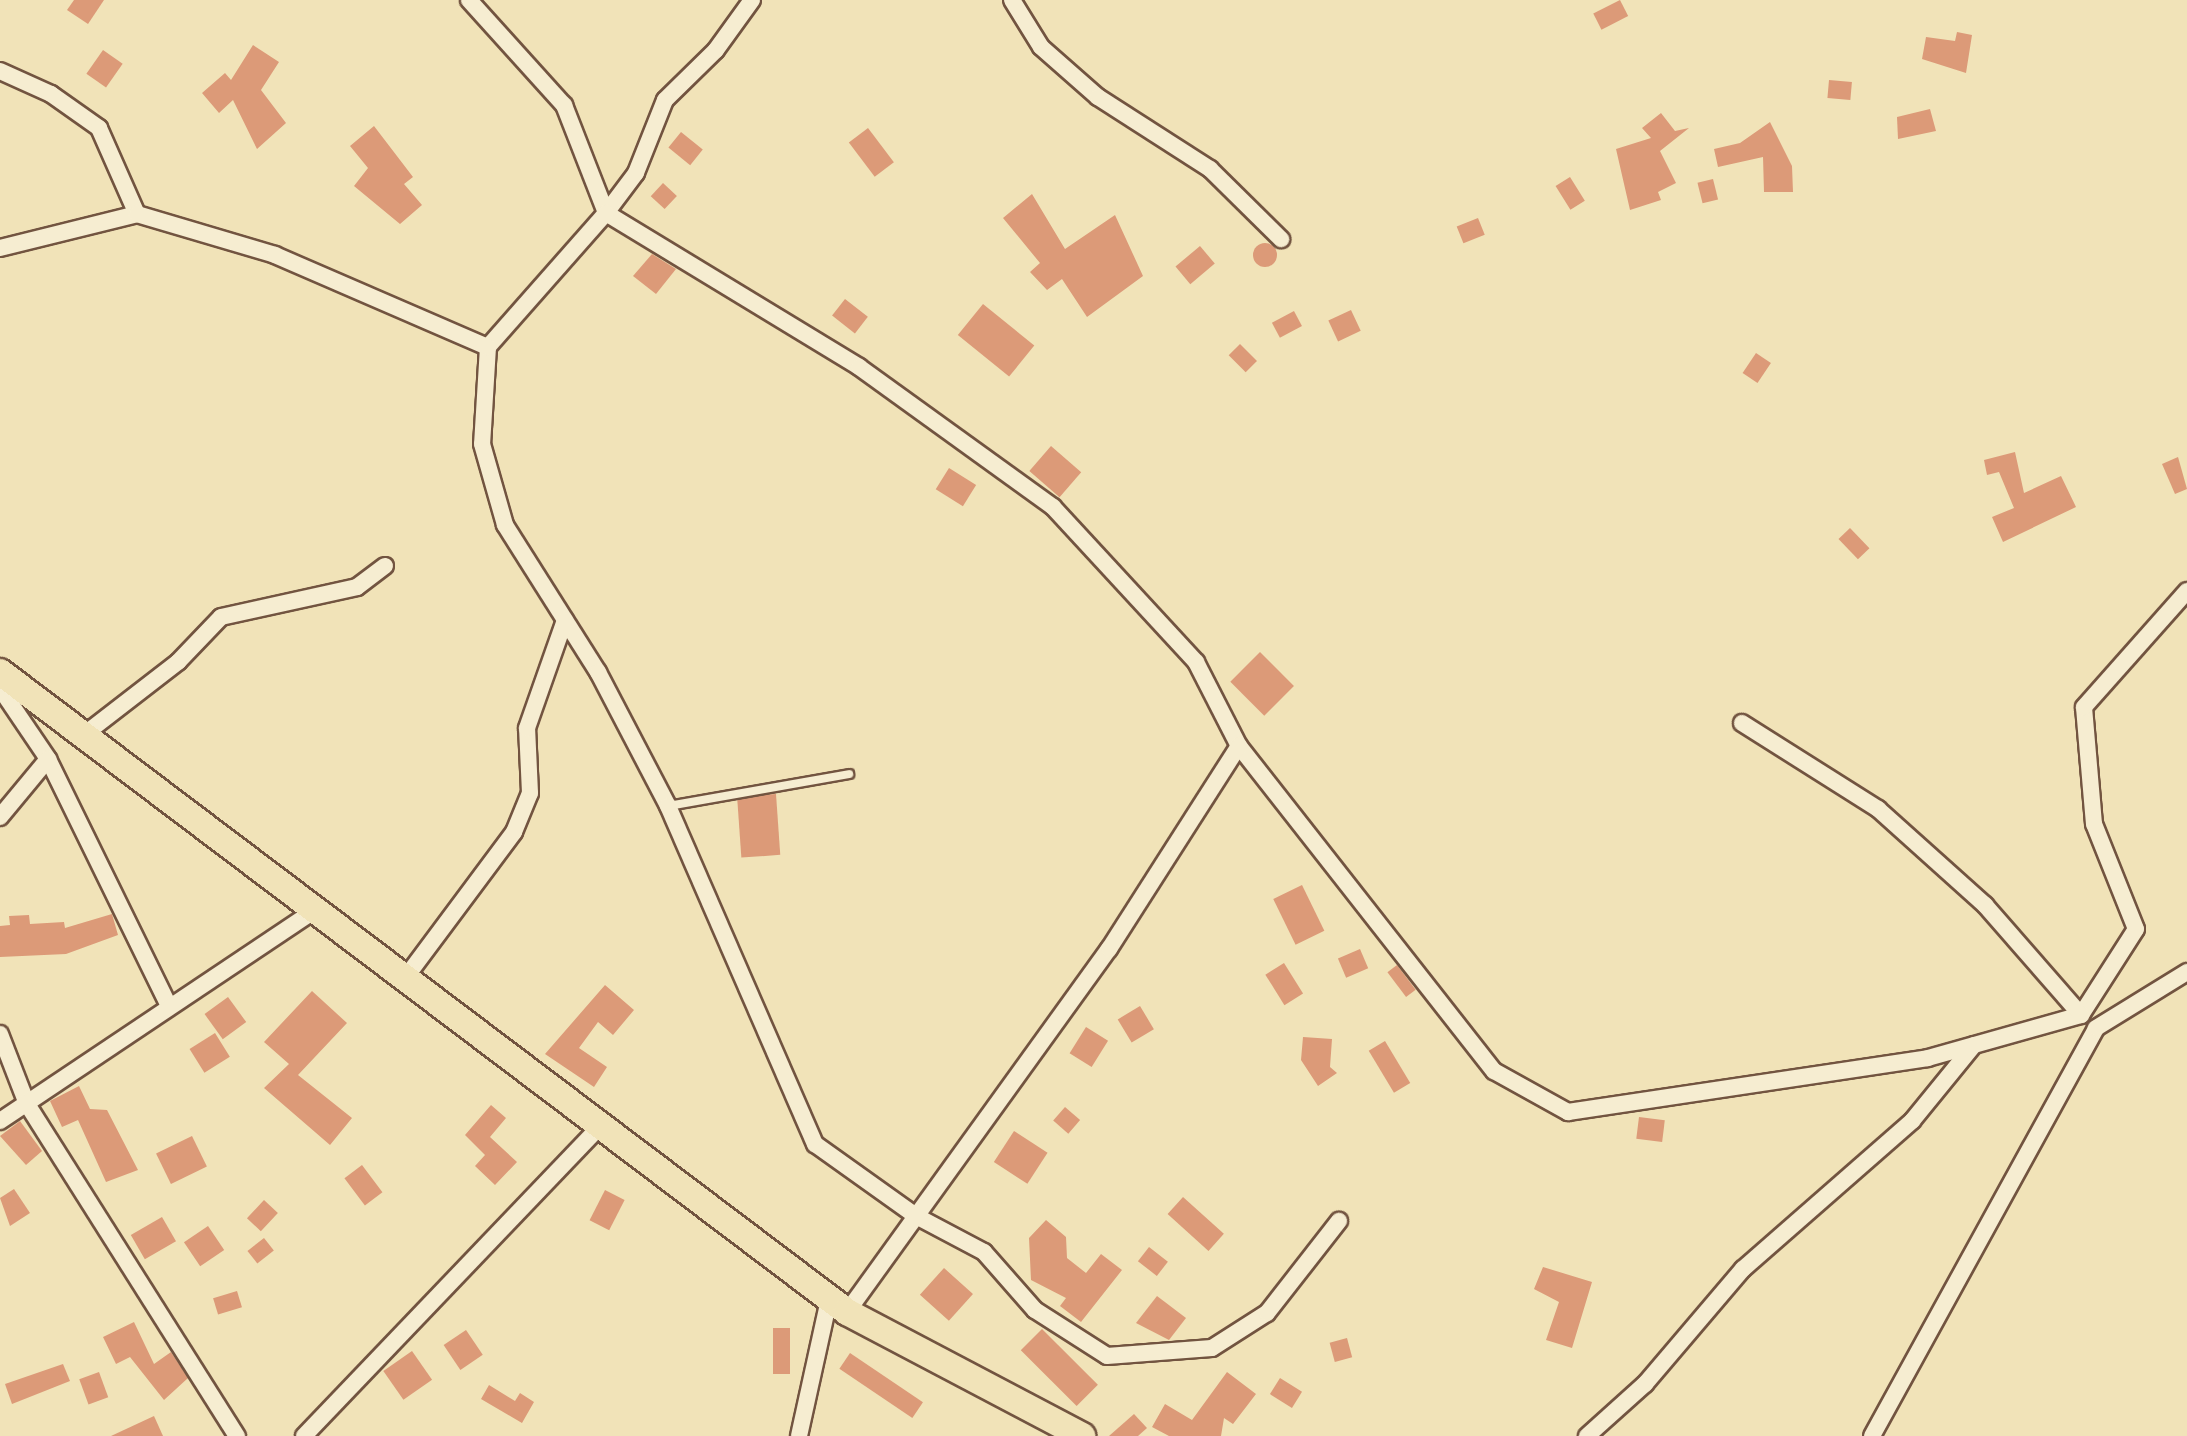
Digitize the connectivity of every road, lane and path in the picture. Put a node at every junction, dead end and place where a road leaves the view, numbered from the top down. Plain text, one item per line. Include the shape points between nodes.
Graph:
1 (469, 0) edge
2 (752, 0) edge
3 (1012, 0) edge
4 (0, 71) edge
5 (606, 213) junction
6 (137, 214) junction
7 (1281, 239) dead end
8 (0, 248) edge
9 (488, 347) junction
10 (385, 566) dead end
11 (2187, 591) edge
12 (565, 620) junction
13 (0, 672) edge
14 (0, 688) edge
15 (1742, 723) dead end
16 (81, 737) junction
17 (1239, 746) junction
18 (48, 759) junction
19 (849, 774) dead end
20 (668, 806) junction
21 (0, 817) edge
22 (312, 912) junction
23 (2187, 972) edge
24 (403, 981) junction
25 (169, 1006) junction
26 (2081, 1015) junction
27 (0, 1034) edge
28 (1974, 1045) junction
29 (27, 1104) junction
30 (0, 1121) edge
31 (597, 1129) junction
32 (916, 1216) junction
33 (1339, 1221) dead end
34 (838, 1305) junction
35 (237, 1436) edge
36 (304, 1436) edge
37 (799, 1436) edge
38 (1082, 1436) edge
39 (1587, 1436) edge
40 (1872, 1436) edge

1 - 5 street via 564,105
2 - 5 street via 665,100 636,173
3 - 7 street via 1041,47 1098,97 1210,169
4 - 6 street via 51,94 99,128
5 - 9 street
5 - 17 street via 859,367 1053,507 1196,662
6 - 8 street
6 - 9 street via 275,255
9 - 12 street via 482,444 505,525
10 - 16 street via 370,583 221,617 178,662
11 - 26 street via 2084,707 2094,824 2136,929
12 - 20 street
12 - 24 street via 527,728 530,793 514,832
13 - 16 main road
14 - 18 street
15 - 26 street via 1878,809 1985,905
16 - 22 main road
17 - 28 street via 1494,1071 1568,1112 1898,1063
17 - 32 street via 1109,949
18 - 21 street
18 - 25 street
19 - 20 lane
20 - 32 street via 815,1144
22 - 24 main road
22 - 25 street
23 - 40 street via 2096,1028
24 - 31 main road
25 - 29 street
26 - 28 street
27 - 29 street
28 - 39 street via 1912,1121 1743,1269 1645,1384
29 - 30 street
29 - 35 street
31 - 34 main road
31 - 36 street
32 - 33 street via 984,1252 1035,1310 1107,1356 1212,1348 1267,1313
32 - 34 street
34 - 37 street
34 - 38 main road

